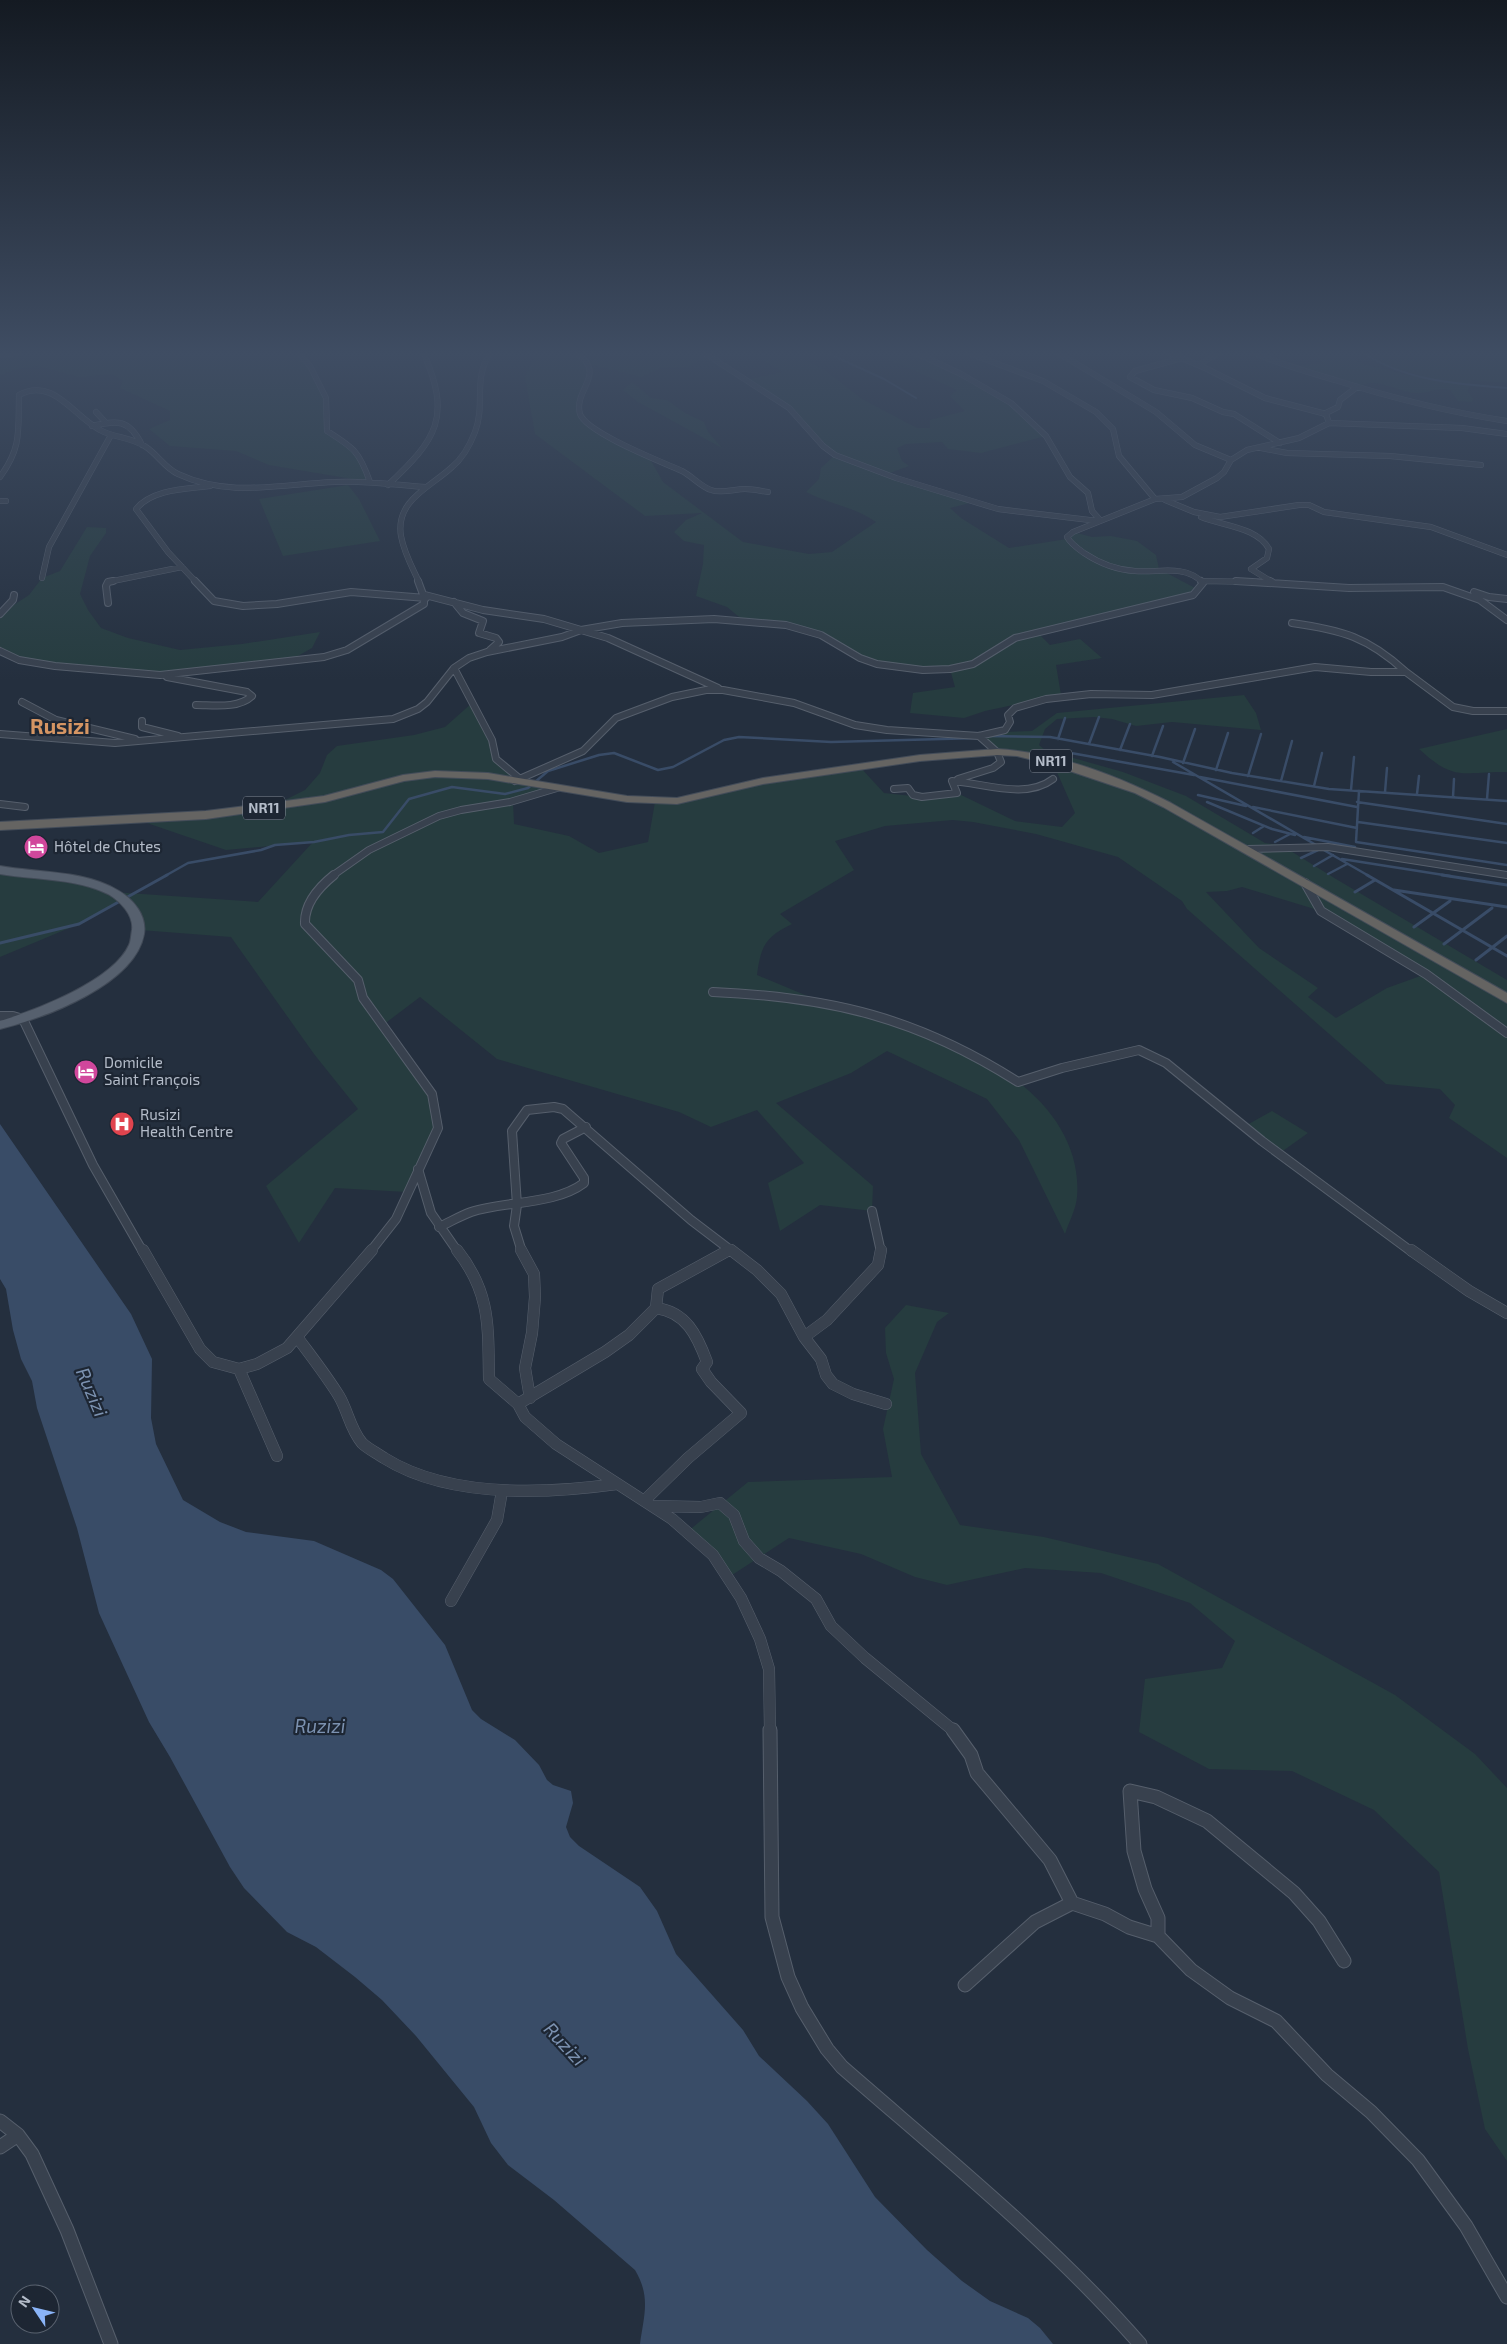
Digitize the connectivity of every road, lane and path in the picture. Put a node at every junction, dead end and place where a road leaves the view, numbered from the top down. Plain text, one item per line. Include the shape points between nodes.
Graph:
1 (12, 461) edge
2 (96, 461) edge
3 (162, 461) edge
4 (363, 461) edge
5 (413, 461) edge
6 (457, 461) edge
7 (656, 461) edge
8 (852, 461) edge
9 (1062, 461) edge
10 (1123, 461) edge
11 (1230, 461) edge
12 (1444, 461) edge
13 (1481, 465) dead end
14 (0, 477) edge
15 (370, 482) junction
16 (388, 485) junction
17 (210, 486) junction
18 (426, 487) junction
19 (768, 492) dead end
20 (1155, 500) junction
21 (1162, 500) junction
22 (1198, 513) junction
23 (1099, 520) junction
24 (1507, 555) edge
25 (182, 567) junction
26 (42, 578) dead end
27 (1203, 581) junction
28 (1274, 583) junction
29 (1456, 590) junction
30 (14, 595) dead end
31 (426, 597) junction
32 (1507, 598) edge
33 (454, 602) junction
34 (108, 604) dead end
35 (0, 614) edge
36 (1507, 620) edge
37 (1292, 623) dead end
38 (581, 630) junction
39 (0, 651) edge
40 (487, 652) junction
41 (454, 668) junction
42 (1406, 672) junction
43 (160, 675) junction
44 (722, 690) junction
45 (22, 702) dead end
46 (196, 705) dead end
47 (1507, 711) edge
48 (142, 721) dead end
49 (0, 734) edge
50 (981, 737) junction
51 (188, 738) junction
52 (144, 742) junction
53 (997, 752) junction
54 (1053, 779) dead end
55 (520, 781) junction
56 (952, 781) junction
57 (557, 788) junction
58 (894, 789) dead end
59 (0, 804) edge
60 (25, 808) dead end
61 (0, 826) edge
62 (1326, 847) joint
63 (1247, 849) junction
64 (0, 870) edge
65 (1507, 875) edge
66 (1305, 883) junction
67 (713, 992) dead end
68 (1507, 999) edge
69 (0, 1016) edge
70 (22, 1019) junction
71 (0, 1026) edge
72 (1507, 1033) edge
73 (586, 1127) junction
74 (418, 1169) junction
75 (517, 1205) junction
76 (872, 1211) dead end
77 (439, 1227) junction
78 (731, 1249) junction
79 (656, 1308) junction
80 (1507, 1312) edge
81 (297, 1337) junction
82 (804, 1337) junction
83 (239, 1369) junction
84 (530, 1398) junction
85 (518, 1404) junction
86 (886, 1404) dead end
87 (277, 1456) dead end
88 (617, 1484) junction
89 (502, 1491) junction
90 (649, 1503) junction
91 (451, 1601) dead end
92 (1072, 1903) junction
93 (1158, 1936) junction
94 (1344, 1961) dead end
95 (965, 1986) dead end
96 (0, 2121) edge
97 (18, 2135) junction
98 (0, 2147) edge
99 (1507, 2297) edge
100 (111, 2344) edge
101 (1140, 2344) edge

1 - 14 street
2 - 26 street via 49,547
3 - 17 street via 171,470
4 - 15 street
5 - 16 street
6 - 18 street
7 - 19 street via 684,472 710,490
8 - 23 street via 998,509
9 - 23 street via 1070,477 1088,492 1088,505
10 - 20 street
11 - 21 street via 1224,472 1195,491
12 - 13 street
15 - 16 street
15 - 17 street via 269,489
16 - 18 street
17 - 25 street via 156,496 140,503 136,510
18 - 31 street via 406,508 400,531 405,557
20 - 21 street
20 - 23 street
21 - 22 street
22 - 24 street via 1220,517 1303,504 1364,520 1431,527
22 - 28 street via 1203,519 1266,541 1270,548 1268,556 1252,569
23 - 27 street via 1067,537 1096,561 1137,572 1178,571
25 - 31 street via 214,602 230,606 294,601 340,593
25 - 34 street via 108,582
27 - 28 street
27 - 38 street via 1199,590 1184,599 1015,638 973,664 950,669 923,670 877,664 821,635 769,622 666,620
28 - 29 street
29 - 32 street
29 - 36 street via 1480,600
30 - 35 street
31 - 33 street
31 - 43 street via 424,604 417,609 360,644 334,655
33 - 38 street via 544,619
33 - 40 street via 463,613 483,621 479,633 499,642
37 - 42 street via 1330,629 1363,640
38 - 40 street
38 - 44 street via 608,638
39 - 43 street via 20,660 55,666
40 - 41 street
41 - 51 street via 422,706 393,720
41 - 55 street via 492,740 496,759
42 - 47 street via 1453,707 1473,711
42 - 50 street via 1315,667 1152,694 1091,694 1046,699 1012,710 1005,730
43 - 46 street via 247,692 252,696 250,700 236,703
44 - 50 street via 794,703 856,725 878,729
44 - 55 street via 686,693 616,718 583,751
45 - 52 street via 56,720
48 - 51 street via 142,727
49 - 52 street via 84,742
50 - 53 street
51 - 52 street
53 - 56 street via 1000,762 993,768
53 - 57 highway, NR11 via 920,758 763,781 676,801 627,799
53 - 63 highway, NR11 via 1052,761 1139,791
54 - 56 street via 1050,784 1025,790
55 - 57 highway, NR11
55 - 61 highway, NR11 via 474,774 424,775 325,799 206,815
56 - 58 street via 957,793 922,797 913,795 908,788
57 - 74 street via 513,801 456,811 375,846 322,886 304,913 305,924 358,980 363,998 432,1094 438,1128
59 - 60 street
62 - 63 street
62 - 65 street
63 - 66 highway, NR11
64 - 70 main road via 84,883 118,896 139,919 140,934 134,950 121,964 84,990
66 - 68 highway, NR11
66 - 72 street via 1321,911 1426,974
67 - 80 street via 817,1000 862,1010 970,1052 1018,1082 1139,1050 1166,1063 1404,1246
69 - 70 street
70 - 71 main road
70 - 83 street via 93,1165 200,1349 213,1362
73 - 75 street via 560,1143 584,1178 584,1183 574,1190
73 - 75 street via 563,1109 554,1107 527,1110 520,1117 512,1131 511,1141
73 - 78 street via 691,1220
74 - 77 street via 423,1197
74 - 81 street via 396,1219
75 - 77 street via 472,1212
75 - 84 street via 516,1236 534,1274 532,1333 525,1368
76 - 82 street via 881,1252 878,1265 827,1320
77 - 85 street via 468,1262 483,1296 490,1379
78 - 79 street via 658,1289
78 - 82 street via 781,1294
79 - 84 street via 629,1334
79 - 90 street via 666,1308 689,1322 707,1362 702,1369 741,1413 688,1458
81 - 83 street via 287,1348 257,1364
81 - 89 street via 340,1397 356,1435 364,1445 397,1466 424,1476
82 - 86 street via 821,1359 833,1384
83 - 87 street
84 - 85 street
85 - 88 street via 525,1417 556,1444
88 - 89 street
88 - 90 street
89 - 91 street via 497,1520
90 - 92 street via 701,1507 720,1504 734,1515 744,1540 759,1558 781,1571 816,1600 832,1626 865,1658 953,1730 971,1755 977,1773 1050,1860
90 - 101 street via 713,1555 741,1598 760,1639 769,1669 772,1917 788,1977 815,2031 842,2067 991,2196 1107,2306
92 - 93 street via 1105,1914 1129,1928
92 - 95 street via 1034,1922
93 - 94 street via 1158,1918 1134,1851 1130,1790 1156,1797 1207,1821 1294,1892 1319,1921
93 - 99 street via 1191,1970 1230,1998 1276,2021 1327,2075 1405,2146 1466,2226
96 - 97 street
97 - 98 street
97 - 100 street via 32,2154 67,2230

